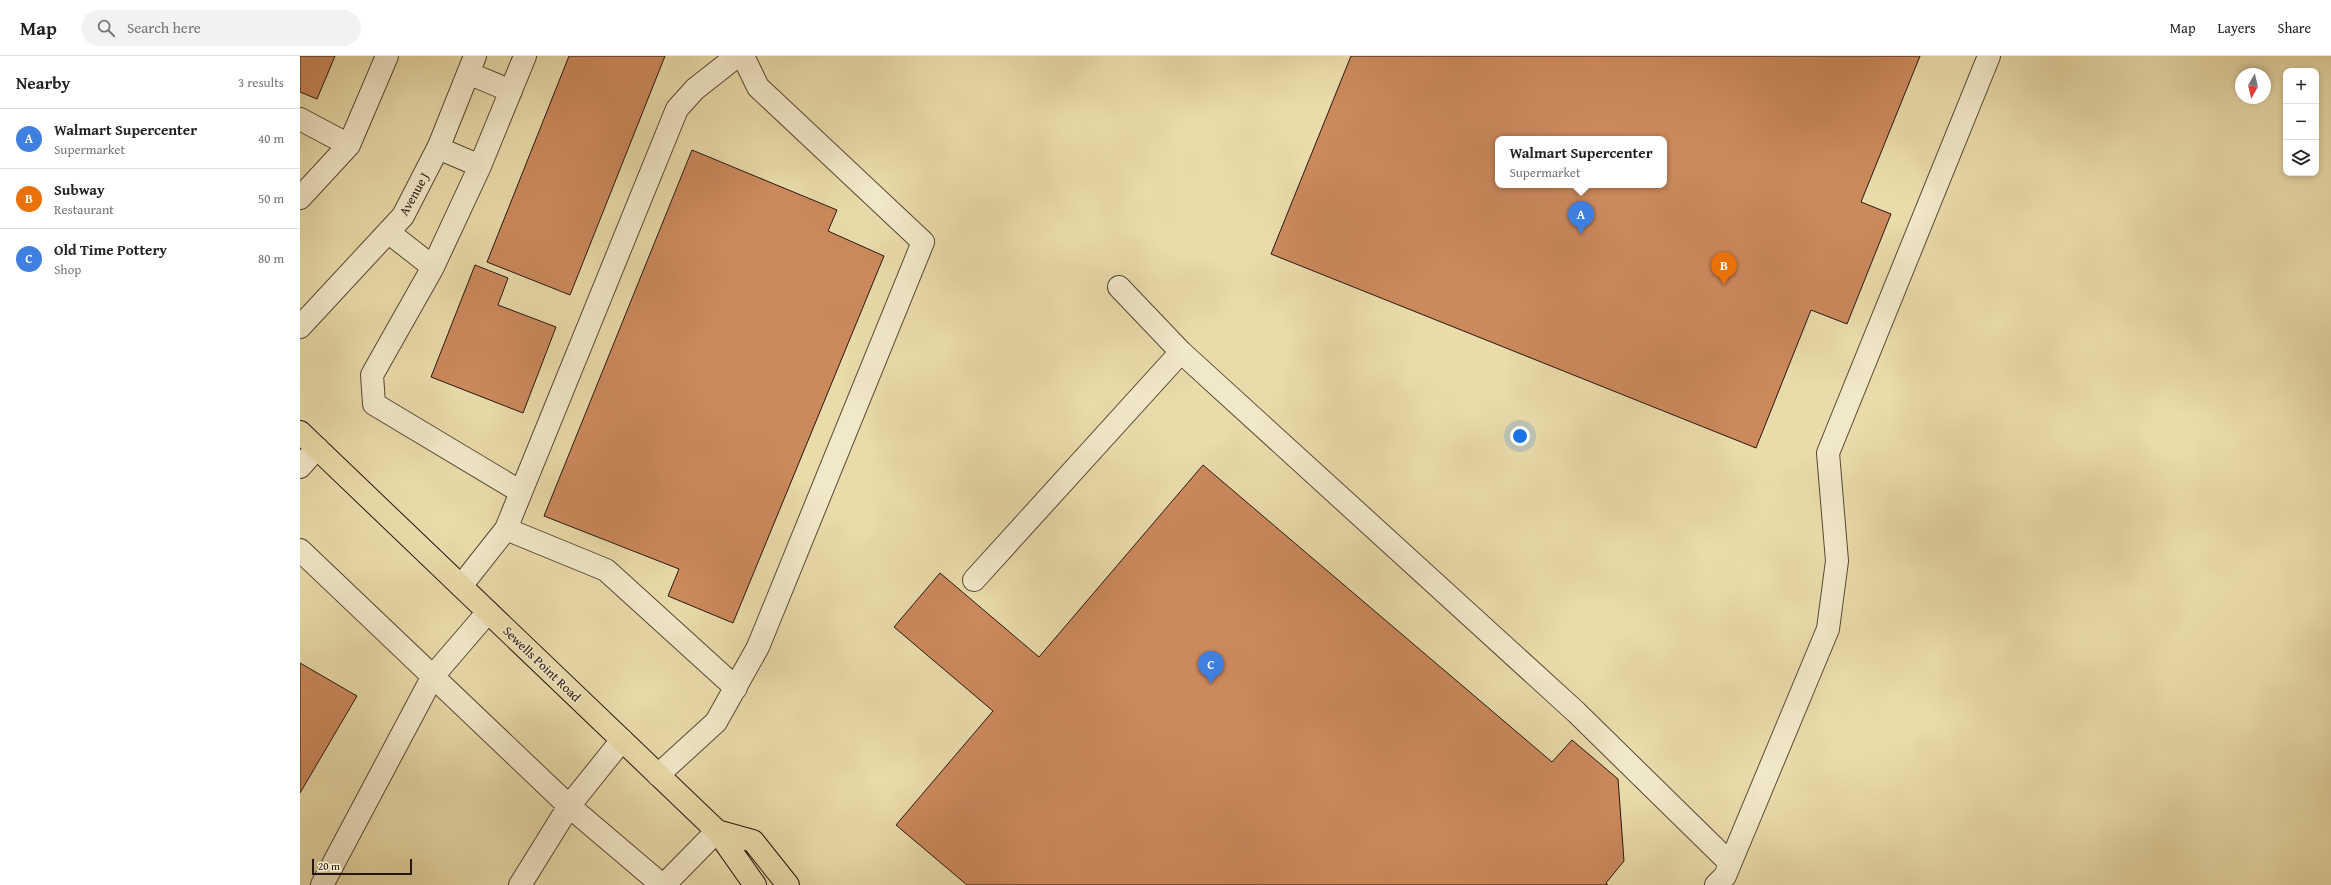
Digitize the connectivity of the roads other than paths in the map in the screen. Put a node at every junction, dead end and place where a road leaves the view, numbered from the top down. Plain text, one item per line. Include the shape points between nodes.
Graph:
1 (387, 56) edge
2 (525, 56) edge
3 (737, 56) edge
4 (743, 56) edge
5 (1989, 56) edge
6 (472, 64) edge
7 (511, 91) junction
8 (300, 119) edge
9 (349, 145) junction
10 (438, 148) junction
11 (480, 166) junction
12 (300, 198) edge
13 (388, 232) junction
14 (433, 266) junction
15 (1119, 287) dead end
16 (300, 326) edge
17 (1181, 352) junction
18 (300, 432) edge
19 (317, 448) junction
20 (300, 467) edge
21 (521, 492) junction
22 (506, 529) junction
23 (300, 550) edge
24 (974, 580) dead end
25 (461, 586) junction
26 (488, 612) junction
27 (433, 676) junction
28 (736, 688) junction
29 (622, 740) junction
30 (658, 775) junction
31 (570, 806) junction
32 (717, 831) junction
33 (1730, 863) junction
34 (322, 885) edge
35 (520, 885) edge
36 (663, 885) edge
37 (755, 885) edge
38 (788, 885) edge
39 (1716, 885) edge

1 - 9 street
2 - 7 street
3 - 21 street via 695,89 677,109
4 - 28 street via 758,88 924,242 758,647
5 - 33 street via 1828,452 1837,561 1828,629
6 - 7 street
6 - 10 street, Avenue J
7 - 11 street
8 - 9 street
9 - 12 street
10 - 11 street
10 - 13 street, Avenue J via 403,216
11 - 14 street
13 - 14 street
13 - 16 street, Avenue J
14 - 21 street via 372,375 374,404
15 - 17 street
17 - 24 street
17 - 33 street via 1576,712
18 - 19 main road, Sewells Point Road
19 - 20 street
19 - 25 main road, Sewells Point Road
21 - 22 street
22 - 25 street
22 - 28 street via 606,570
23 - 27 street
25 - 26 main road, Sewells Point Road
26 - 27 street
26 - 29 main road, Sewells Point Road
27 - 31 street
27 - 34 street
28 - 30 street via 716,722
29 - 30 main road, Sewells Point Road
29 - 31 street
30 - 32 main road, Sewells Point Road
31 - 35 street
31 - 36 street
32 - 36 street
32 - 37 main road
32 - 38 main road, Sewells Point Road via 753,841
33 - 39 street via 1725,876

